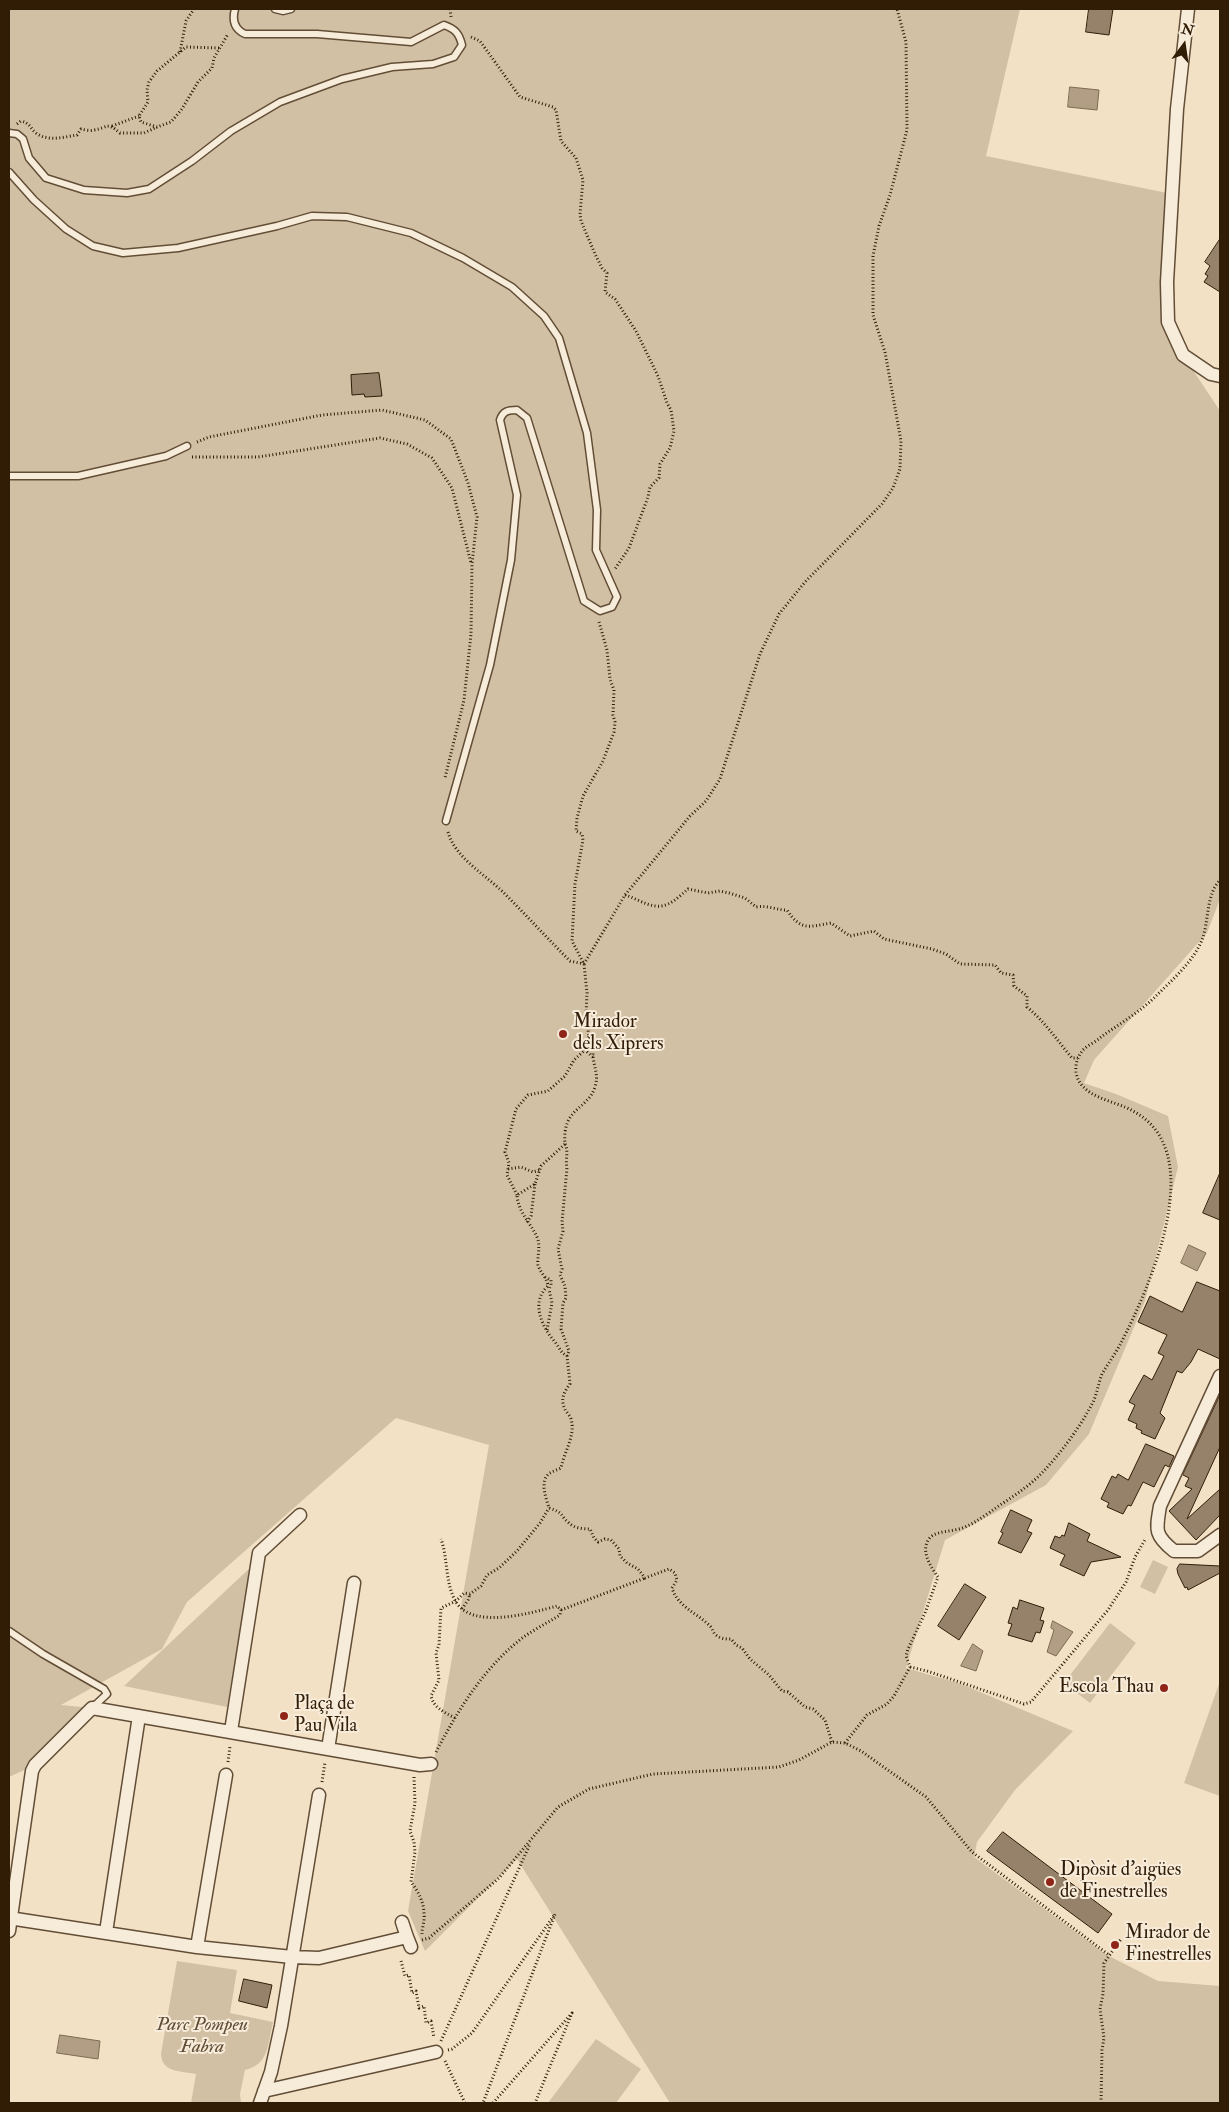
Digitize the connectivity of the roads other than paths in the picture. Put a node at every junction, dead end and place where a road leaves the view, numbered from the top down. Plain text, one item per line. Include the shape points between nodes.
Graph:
1 (235, 9) edge
2 (275, 9) edge
3 (291, 9) edge
4 (1188, 9) edge
5 (10, 133) edge
6 (9, 172) edge
7 (1220, 376) edge
8 (187, 446) road end
9 (9, 476) edge
10 (446, 821) road end
11 (1220, 1376) edge
12 (300, 1515) dead end
13 (1220, 1535) edge
14 (354, 1583) dead end
15 (9, 1631) edge
16 (92, 1708) junction
17 (139, 1716) junction
18 (231, 1731) junction
19 (327, 1753) junction
20 (426, 1765) road end
21 (226, 1775) dead end
22 (320, 1795) road end
23 (10, 1918) edge
24 (402, 1922) dead end
25 (9, 1931) edge
26 (106, 1932) junction
27 (197, 1947) junction
28 (292, 1958) junction
29 (440, 2056) road end
30 (264, 2091) junction
31 (260, 2103) edge

1 - 5 lane via 236,27 244,34 318,34 411,42 444,25 454,29 462,44 454,57 433,64 392,67 342,79 280,102 231,131 149,189 127,193 84,190 46,178 29,158 23,139
2 - 3 lane
4 - 7 street via 1166,282 1168,322 1183,354 1210,374
6 - 10 lane via 66,229 93,246 123,253 178,248 312,216 347,217 411,233 512,287 544,316 559,338 587,433 597,510 596,550 617,597 612,607 600,611 584,601 527,418 517,410 508,410 500,420 517,495 511,560 490,664
8 - 9 lane via 166,456 78,476
11 - 13 street via 1160,1506 1156,1530 1161,1541 1174,1551 1198,1551
12 - 18 street via 259,1553
14 - 19 street
15 - 16 lane via 104,1689 107,1694
16 - 17 street
16 - 23 street via 32,1771
17 - 18 street
17 - 26 street
18 - 19 street
19 - 20 street
21 - 27 street
22 - 28 street
23 - 25 street
23 - 26 street
24 - 28 street via 409,1943 319,1958
26 - 27 street
27 - 28 street
28 - 30 street via 280,2035
29 - 30 street
30 - 31 street

